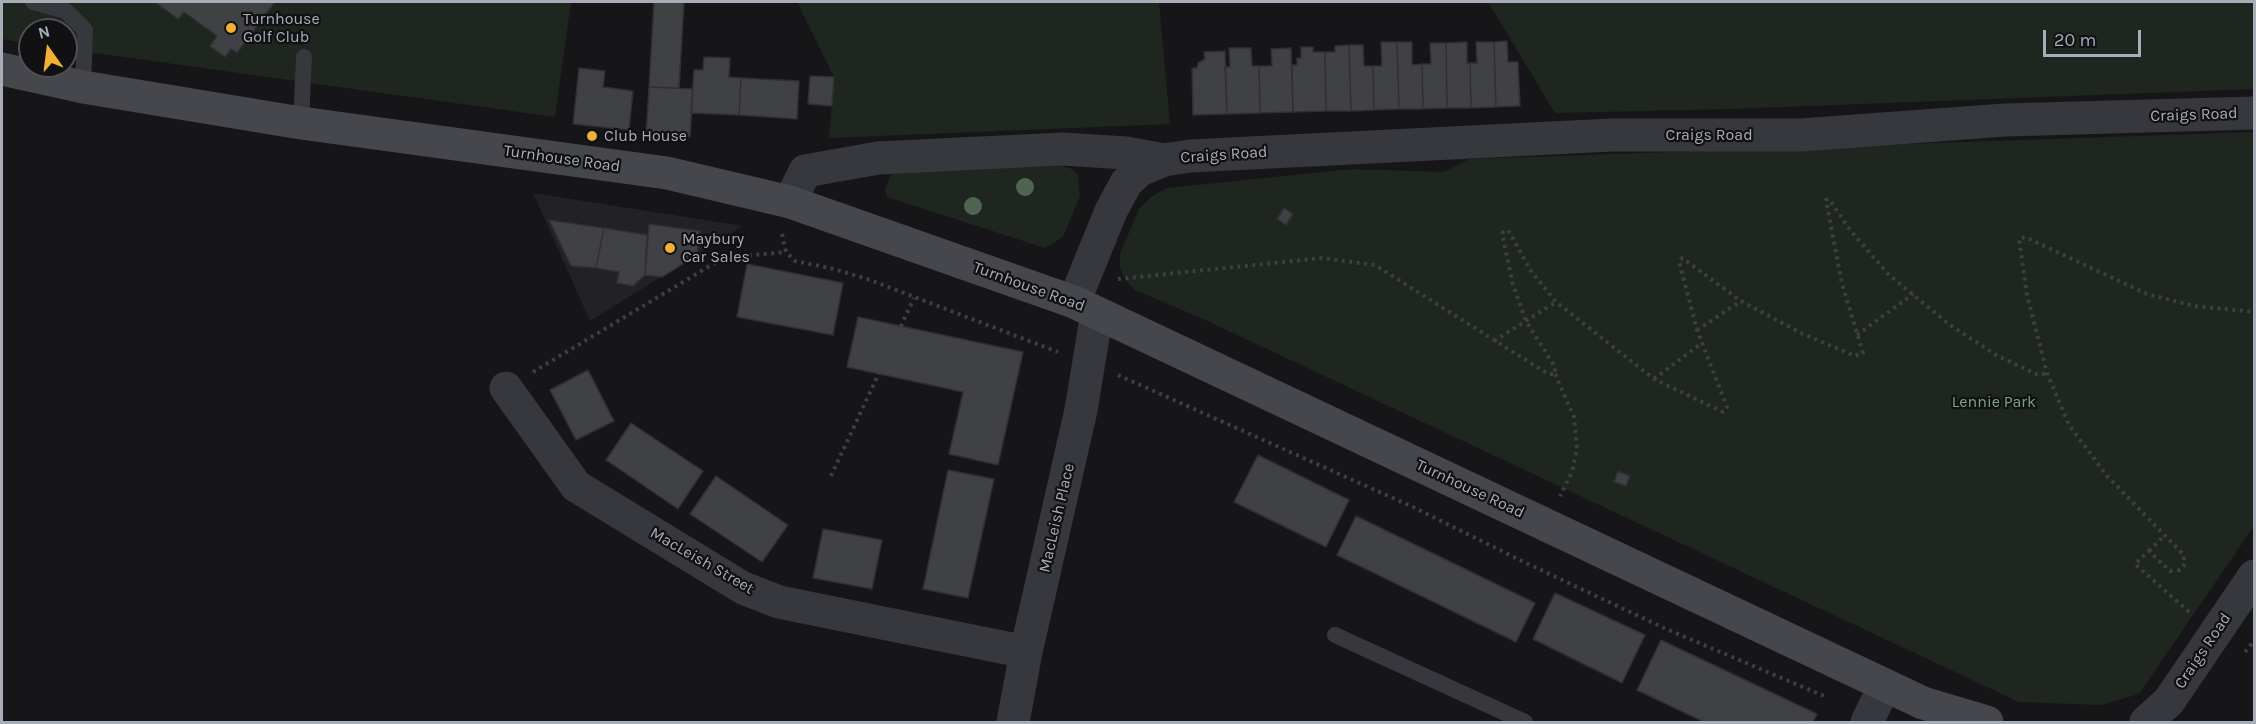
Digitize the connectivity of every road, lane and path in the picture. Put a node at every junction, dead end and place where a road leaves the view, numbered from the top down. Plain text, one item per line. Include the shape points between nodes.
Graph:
1 (33, 2) edge
2 (304, 57) dead end
3 (2, 69) edge
4 (83, 87) junction
5 (2254, 113) edge
6 (301, 123) junction
7 (1164, 160) junction
8 (790, 201) junction
9 (786, 252) junction
10 (1913, 294) junction
11 (914, 298) junction
12 (1084, 299) junction
13 (1556, 302) junction
14 (1741, 302) junction
15 (2254, 306) edge
16 (2252, 312) edge
17 (1526, 321) junction
18 (1697, 330) junction
19 (1857, 335) junction
20 (1494, 341) junction
21 (1702, 343) junction
22 (1089, 363) junction
23 (2047, 373) junction
24 (1555, 374) junction
25 (1654, 379) junction
26 (506, 387) joint
27 (831, 476) dead end
28 (1562, 492) dead end
29 (2164, 536) junction
30 (2148, 551) junction
31 (2254, 576) edge
32 (2228, 614) junction
33 (1335, 635) dead end
34 (1026, 652) junction
35 (1884, 685) junction
36 (1869, 720) edge
37 (1013, 723) edge
38 (1525, 723) edge
39 (1987, 723) edge
40 (2146, 723) edge

1 - 4 lane via 66,11 85,30
2 - 6 lane
3 - 4 street, Turnhouse Road
4 - 6 street, Turnhouse Road
5 - 7 street, Craigs Road via 2005,120 1801,135 1612,135
6 - 8 street, Turnhouse Road via 667,173
7 - 8 street, Craigs Road via 1063,149 878,158 805,171
7 - 12 street, Craigs Road via 1140,170 1126,183 1111,212
8 - 9 path via 782,226
8 - 12 street, Turnhouse Road
9 - 11 path via 795,261 834,269
9 - 26 path via 723,258
10 - 19 path
10 - 19 path via 1888,274 1826,200 1842,284
10 - 23 path via 1950,325 1996,355 2038,375
11 - 22 path
11 - 27 path
12 - 20 path via 1322,258 1375,265
12 - 22 street, MacLeish Place
12 - 35 street, Turnhouse Road
13 - 17 path
13 - 17 path via 1531,271 1508,230 1502,233 1513,285
13 - 25 path
14 - 18 path
14 - 18 path via 1682,258 1679,261
14 - 19 path via 1855,356 1863,353
15 - 16 path
16 - 23 path via 2194,306 2147,294 2025,237 2019,239 2027,295
17 - 20 path
17 - 24 path via 1555,367
18 - 21 path
20 - 24 path via 1548,374
21 - 25 path
21 - 25 path via 1727,407 1724,412
22 - 34 street, MacLeish Place
22 - 36 path via 1413,507 1664,628
23 - 29 path via 2069,425 2107,476
24 - 28 path via 1574,417 1577,449
26 - 34 street, MacLeish Street via 576,486 743,588 779,602
29 - 30 path
29 - 30 path via 2183,554 2185,564 2180,570 2170,571
30 - 32 path via 2135,564 2195,617 2209,598
31 - 32 street, Craigs Road
32 - 40 street, Craigs Road via 2169,701
33 - 38 lane
34 - 37 street, MacLeish Place
35 - 36 street
35 - 39 street, Turnhouse Road via 1923,703

